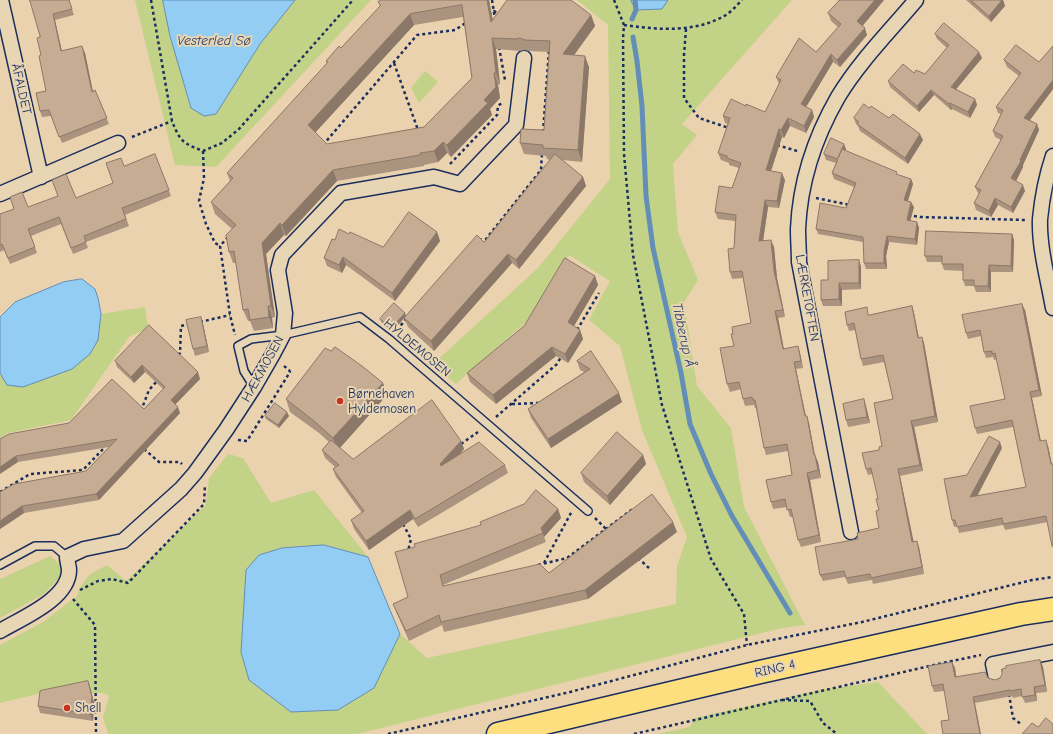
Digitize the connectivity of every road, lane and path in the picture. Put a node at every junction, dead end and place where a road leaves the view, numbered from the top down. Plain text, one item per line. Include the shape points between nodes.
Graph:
1 (1, 0) edge
2 (151, 0) edge
3 (353, 0) edge
4 (492, 0) edge
5 (614, 0) edge
6 (742, 0) edge
7 (916, 0) edge
8 (473, 21) edge
9 (496, 24) edge
10 (624, 26) junction
11 (686, 29) junction
12 (499, 46) edge
13 (524, 58) dead end
14 (394, 63) junction
15 (506, 83) dead end
16 (504, 99) dead end
17 (172, 120) junction
18 (729, 128) edge
19 (418, 132) edge
20 (118, 143) joint
21 (774, 143) edge
22 (318, 147) edge
23 (203, 151) junction
24 (811, 156) junction
25 (1053, 156) edge
26 (41, 177) junction
27 (434, 177) junction
28 (0, 194) edge
29 (802, 196) junction
30 (853, 205) edge
31 (905, 215) edge
32 (1040, 220) junction
33 (230, 236) edge
34 (220, 246) junction
35 (599, 293) dead end
36 (1053, 308) edge
37 (230, 315) junction
38 (576, 332) edge
39 (283, 335) junction
40 (238, 346) junction
41 (564, 351) edge
42 (176, 358) edge
43 (158, 380) edge
44 (254, 388) junction
45 (512, 404) junction
46 (540, 404) edge
47 (137, 415) edge
48 (488, 424) junction
49 (108, 444) edge
50 (142, 447) edge
51 (456, 448) edge
52 (195, 473) junction
53 (0, 492) edge
54 (578, 502) junction
55 (637, 506) edge
56 (588, 511) joint
57 (402, 523) edge
58 (606, 529) junction
59 (851, 532) dead end
60 (611, 534) edge
61 (633, 553) edge
62 (407, 556) edge
63 (66, 558) junction
64 (544, 564) junction
65 (0, 565) edge
66 (536, 565) edge
67 (649, 568) dead end
68 (1053, 577) edge
69 (62, 591) junction
70 (1053, 609) edge
71 (0, 631) edge
72 (747, 645) junction
73 (1053, 652) edge
74 (985, 654) dead end
75 (996, 678) joint
76 (778, 700) junction
77 (1021, 724) dead end
78 (96, 734) edge
79 (388, 734) edge
80 (498, 734) edge
81 (634, 734) edge
82 (837, 734) edge

1 - 26 street, ÅFALDET
2 - 17 path
3 - 23 path via 239,129 222,143
4 - 9 path
5 - 10 path
6 - 11 path via 728,14 708,24
7 - 24 street, LÆRKETOFTEN via 858,68 839,96 823,125
8 - 14 path via 455,30 417,36
10 - 11 path
10 - 72 path via 624,154 633,256 662,405 711,559 744,614
11 - 18 path via 684,98 699,118
12 - 15 path
13 - 27 street, HÆKMOSEN via 516,125 460,184
14 - 19 path
14 - 22 path
16 - 27 path via 498,106 497,115 451,164 432,167
17 - 20 path
17 - 23 path via 179,138
20 - 26 street
21 - 24 path
23 - 34 path via 204,178 199,201 206,224 215,243
24 - 29 street, LÆRKETOFTEN
25 - 32 street via 1046,176
26 - 28 street
27 - 39 street, HÆKMOSEN via 341,193 282,255 278,270 285,313
29 - 30 path
29 - 59 street, LÆRKETOFTEN via 798,229 799,262
31 - 32 path via 920,218
32 - 36 street via 1042,249
33 - 34 path
34 - 37 path
35 - 38 path
37 - 40 path
37 - 42 path via 181,326 180,353
39 - 40 lane, HYLDEMOSEN via 251,339
39 - 44 street, HÆKMOSEN
39 - 48 lane, HYLDEMOSEN via 360,317
40 - 44 lane via 244,371
41 - 45 path via 557,364
43 - 47 path via 149,390 142,410
44 - 52 street, HÆKMOSEN
45 - 46 path
45 - 48 path
48 - 51 path
48 - 54 lane, HYLDEMOSEN
49 - 53 path via 83,470 30,474
50 - 52 path via 159,462 180,462
52 - 63 street, HÆKMOSEN via 181,489 123,541 84,549
54 - 56 lane, HYLDEMOSEN
54 - 64 path
55 - 58 path
56 - 58 path
57 - 62 path via 411,539
58 - 60 path
58 - 64 path via 567,558
61 - 67 path
63 - 65 lane via 54,546 35,546
63 - 69 street via 69,569
64 - 66 path
68 - 72 path via 862,622
69 - 71 street
69 - 78 path via 71,597 94,625
70 - 80 main road, RING 4 via 760,672
72 - 79 path via 570,692
73 - 75 street via 993,664
74 - 76 path
75 - 77 path via 1006,682 1013,718
76 - 81 path
76 - 82 path via 810,701 823,723

